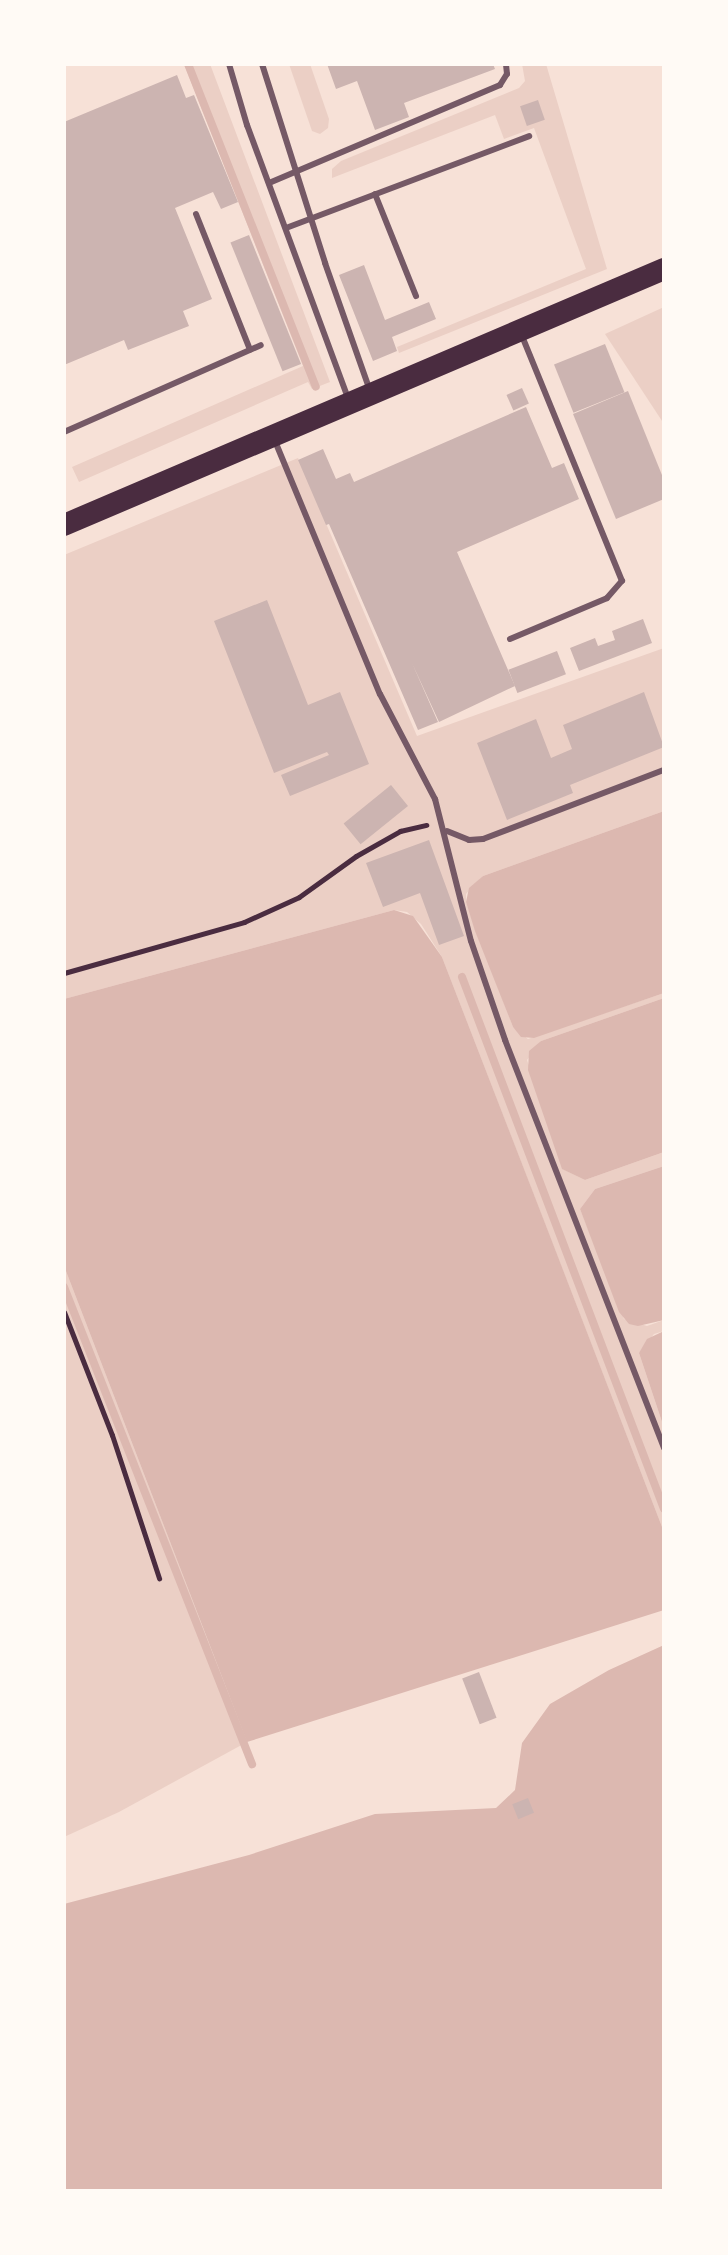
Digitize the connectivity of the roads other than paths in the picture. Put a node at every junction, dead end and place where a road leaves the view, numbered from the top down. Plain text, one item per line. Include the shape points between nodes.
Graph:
1 (229, 64) edge
2 (262, 64) edge
3 (506, 64) edge
4 (529, 136) dead end
5 (296, 172) junction
6 (269, 183) junction
7 (375, 194) junction
8 (196, 214) dead end
9 (311, 219) junction
10 (286, 228) junction
11 (664, 269) edge
12 (416, 296) dead end
13 (520, 330) junction
14 (261, 345) dead end
15 (250, 350) junction
16 (371, 392) junction
17 (349, 401) junction
18 (64, 432) edge
19 (272, 433) junction
20 (64, 525) edge
21 (510, 639) dead end
22 (664, 770) edge
23 (446, 830) junction
24 (664, 1448) edge

1 - 6 lane
2 - 5 lane
3 - 5 lane via 500,85
4 - 7 lane
5 - 6 lane
5 - 9 lane
6 - 10 lane
7 - 9 lane
7 - 12 lane
8 - 15 lane
9 - 10 lane
9 - 16 lane
10 - 17 lane
11 - 13 highway
13 - 16 highway
13 - 21 lane via 622,581 607,598
14 - 15 lane
15 - 18 lane
16 - 17 highway
17 - 19 highway
19 - 20 highway
19 - 23 lane via 380,694
22 - 23 lane via 483,839 469,840
23 - 24 lane via 471,941 505,1040

